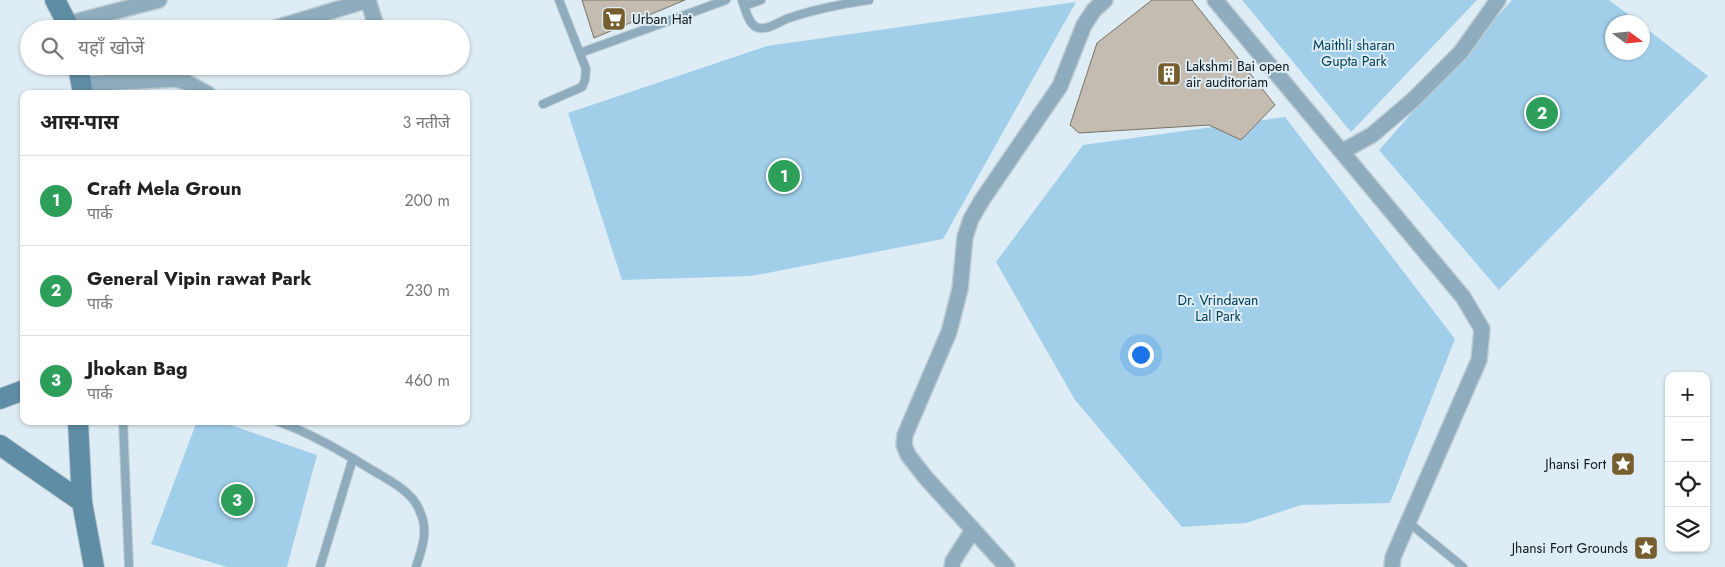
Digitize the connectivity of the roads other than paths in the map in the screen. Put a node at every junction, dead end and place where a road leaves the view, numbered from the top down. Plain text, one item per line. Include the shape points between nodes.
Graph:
1 (55, 0) edge
2 (159, 0) edge
3 (368, 0) edge
4 (559, 0) edge
5 (726, 0) edge
6 (762, 0) edge
7 (869, 0) edge
8 (1104, 0) edge
9 (1215, 0) edge
10 (1498, 0) edge
11 (743, 3) edge
12 (66, 20) edge
13 (90, 20) edge
14 (302, 20) edge
15 (374, 20) edge
16 (580, 53) junction
17 (81, 81) edge
18 (199, 90) edge
19 (543, 104) dead end
20 (1343, 151) junction
21 (20, 392) edge
22 (0, 399) edge
23 (78, 425) edge
24 (123, 425) edge
25 (287, 425) edge
26 (0, 445) edge
27 (353, 458) junction
28 (82, 502) junction
29 (1408, 522) junction
30 (973, 530) junction
31 (94, 567) edge
32 (129, 567) edge
33 (320, 567) edge
34 (416, 567) edge
35 (952, 567) edge
36 (1007, 567) edge
37 (1392, 567) edge
38 (1463, 567) edge

1 - 12 street
2 - 13 street
3 - 14 street
3 - 15 street
4 - 16 lane
5 - 16 lane
6 - 11 lane
7 - 11 lane via 819,9 763,28 750,22
8 - 30 street via 1084,24 1060,86 971,219 965,237 960,289 949,332 905,435 908,455
9 - 20 street
10 - 20 street via 1460,52 1413,100 1372,135
16 - 19 lane via 586,69 582,87
17 - 18 street via 176,79
20 - 29 street via 1463,296 1482,329 1479,360
21 - 22 street
23 - 28 street
24 - 32 lane
25 - 27 lane
26 - 28 street
27 - 33 lane
27 - 34 lane via 400,487 412,497 421,512 423,546
28 - 31 street
29 - 37 street
29 - 38 lane
30 - 35 street
30 - 36 street

